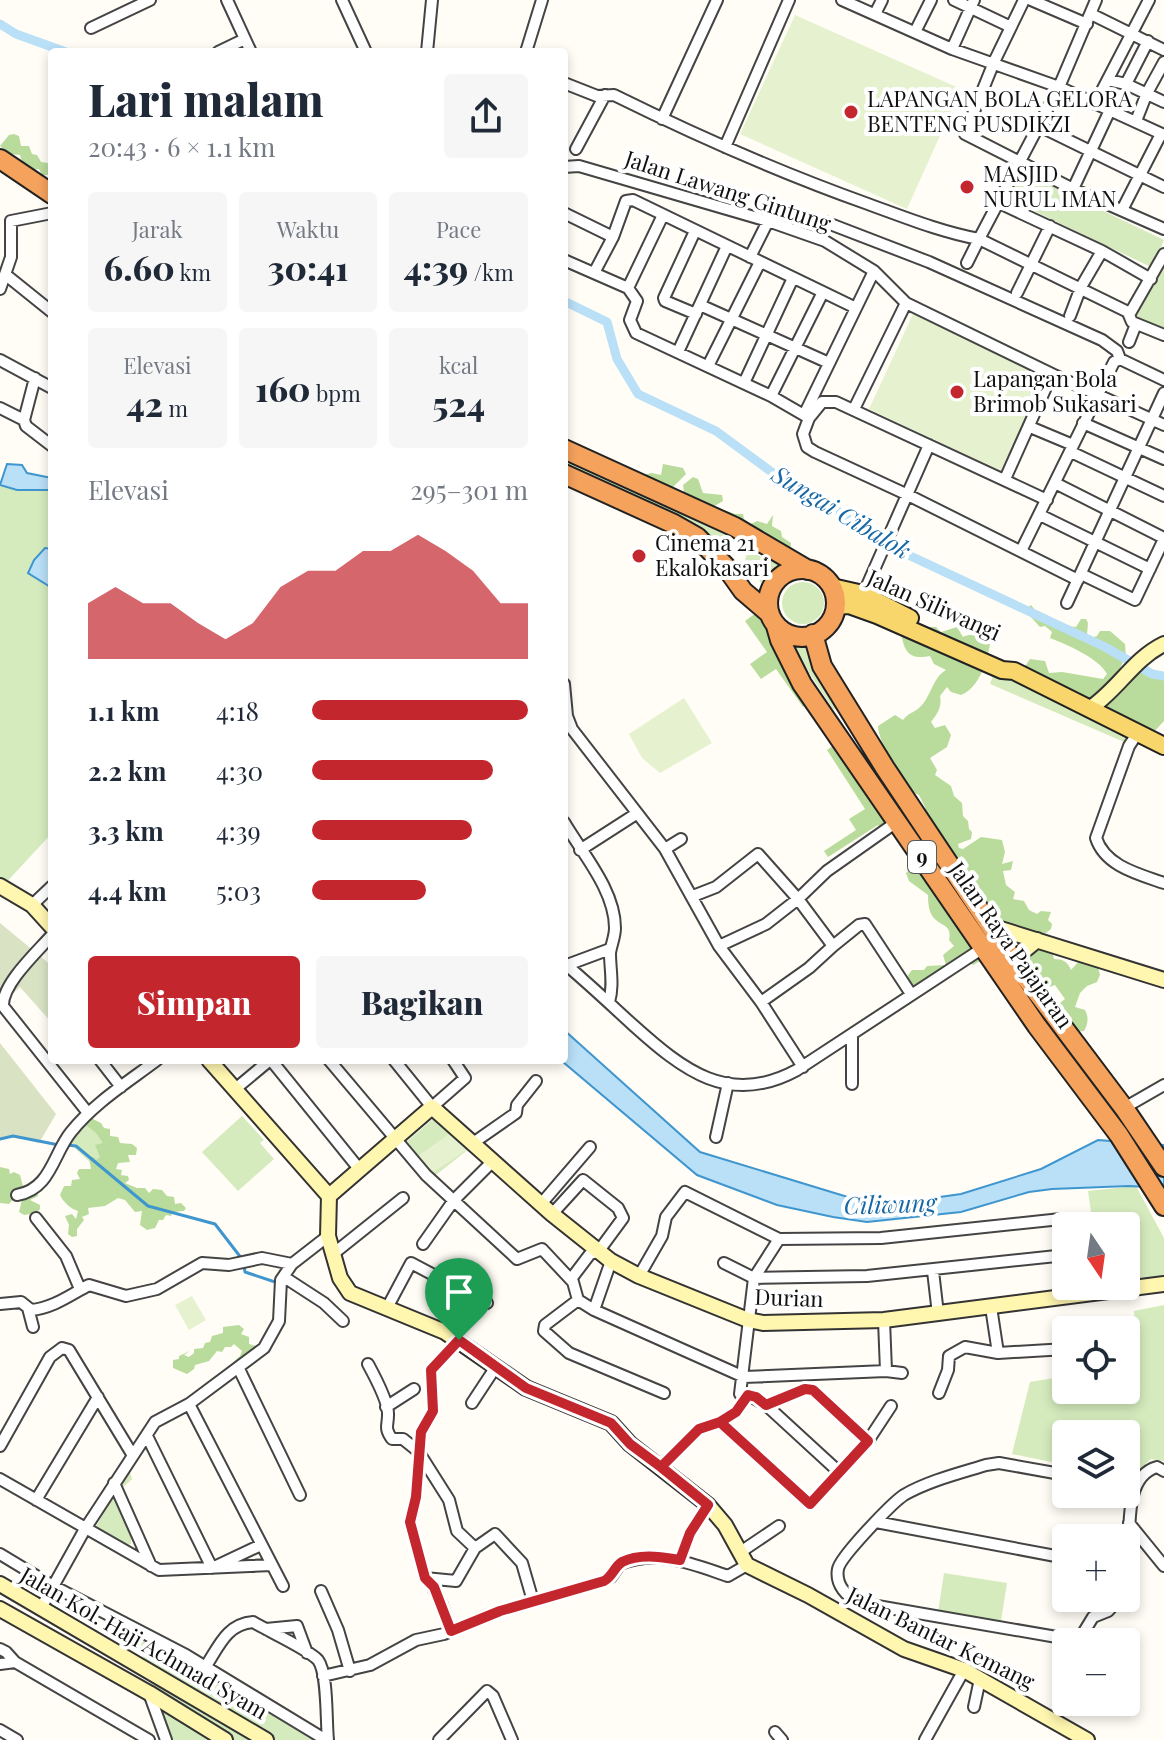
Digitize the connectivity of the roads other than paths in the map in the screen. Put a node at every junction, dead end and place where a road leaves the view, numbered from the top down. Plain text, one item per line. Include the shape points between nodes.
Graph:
1 (150, 0) edge
2 (227, 0) edge
3 (342, 0) edge
4 (432, 0) edge
5 (542, 0) edge
6 (717, 0) edge
7 (789, 0) edge
8 (842, 0) edge
9 (882, 0) edge
10 (931, 0) edge
11 (954, 0) edge
12 (1024, 0) edge
13 (1031, 0) edge
14 (1096, 0) edge
15 (1149, 0) edge
16 (972, 4) edge
17 (875, 14) junction
18 (1089, 19) junction
19 (1011, 27) junction
20 (91, 28) dead end
21 (915, 32) junction
22 (1132, 34) junction
23 (245, 39) junction
24 (1148, 41) junction
25 (226, 48) edge
26 (249, 48) edge
27 (364, 48) edge
28 (427, 48) edge
29 (527, 48) edge
30 (952, 49) junction
31 (1164, 50) edge
32 (994, 62) junction
33 (1164, 62) edge
34 (1108, 80) junction
35 (1126, 84) junction
36 (568, 85) edge
37 (1059, 87) junction
38 (1147, 93) junction
39 (605, 95) junction
40 (1164, 102) edge
41 (1095, 104) junction
42 (1110, 110) junction
43 (662, 119) junction
44 (1136, 121) junction
45 (1037, 125) junction
46 (1163, 134) edge
47 (725, 147) junction
48 (576, 149) dead end
49 (1091, 151) junction
50 (0, 159) edge
51 (1020, 161) junction
52 (568, 167) edge
53 (1140, 175) junction
54 (1164, 187) edge
55 (1073, 189) junction
56 (48, 191) edge
57 (997, 202) junction
58 (1122, 210) junction
59 (48, 214) edge
60 (568, 215) edge
61 (663, 215) junction
62 (768, 221) junction
63 (5, 222) edge
64 (825, 222) dead end
65 (1050, 226) junction
66 (1164, 229) edge
67 (695, 231) junction
68 (613, 237) junction
69 (979, 239) junction
70 (727, 246) junction
71 (1102, 251) junction
72 (1164, 254) edge
73 (755, 259) junction
74 (568, 262) edge
75 (967, 263) dead end
76 (1032, 263) junction
77 (874, 271) junction
78 (594, 273) junction
79 (6, 275) junction
80 (793, 278) junction
81 (1151, 279) junction
82 (1081, 287) junction
83 (628, 288) junction
84 (0, 289) edge
85 (823, 292) junction
86 (1017, 293) dead end
87 (906, 303) junction
88 (856, 308) junction
89 (48, 309) edge
90 (698, 310) junction
91 (1130, 313) junction
92 (1070, 316) dead end
93 (731, 319) junction
94 (1136, 324) junction
95 (767, 335) junction
96 (1164, 335) edge
97 (1129, 342) dead end
98 (795, 348) junction
99 (678, 352) junction
100 (1120, 359) junction
101 (0, 360) edge
102 (829, 363) junction
103 (708, 366) junction
104 (1052, 374) junction
105 (35, 378) junction
106 (1164, 380) edge
107 (744, 383) junction
108 (48, 386) edge
109 (1164, 393) edge
110 (1097, 395) junction
111 (771, 396) junction
112 (0, 408) edge
113 (854, 409) junction
114 (807, 416) junction
115 (24, 420) junction
116 (1152, 420) junction
117 (1083, 423) junction
118 (1164, 425) edge
119 (1030, 427) junction
120 (48, 443) edge
121 (929, 445) junction
122 (1139, 448) junction
123 (1072, 449) junction
124 (568, 451) edge
125 (1164, 459) edge
126 (568, 476) edge
127 (1125, 478) junction
128 (1005, 479) junction
129 (1055, 483) junction
130 (908, 495) junction
131 (1164, 496) edge
132 (1047, 500) junction
133 (1110, 511) junction
134 (1040, 515) junction
135 (1164, 539) edge
136 (1095, 542) junction
137 (1021, 551) junction
138 (1150, 569) junction
139 (808, 570) junction
140 (1079, 577) junction
141 (832, 587) junction
142 (860, 601) junction
143 (1067, 603) dead end
144 (836, 606) junction
145 (773, 620) junction
146 (813, 634) junction
147 (1164, 644) edge
148 (1116, 689) junction
149 (1089, 709) junction
150 (568, 719) edge
151 (1117, 722) junction
152 (859, 725) junction
153 (1137, 734) junction
154 (839, 737) junction
155 (1164, 746) edge
156 (636, 814) junction
157 (898, 821) junction
158 (568, 829) edge
159 (681, 839) dead end
160 (665, 849) junction
161 (580, 850) junction
162 (1164, 883) edge
163 (0, 886) edge
164 (48, 890) edge
165 (693, 896) junction
166 (798, 899) junction
167 (32, 905) junction
168 (48, 923) edge
169 (991, 926) junction
170 (48, 939) edge
171 (1037, 940) junction
172 (719, 946) junction
173 (833, 946) junction
174 (983, 948) junction
175 (610, 949) junction
176 (568, 963) edge
177 (568, 966) edge
178 (1017, 966) junction
179 (1164, 980) edge
180 (911, 994) junction
181 (609, 1002) junction
182 (761, 1002) junction
183 (852, 1035) junction
184 (48, 1063) edge
185 (49, 1064) edge
186 (103, 1064) edge
187 (150, 1064) edge
188 (212, 1064) edge
189 (265, 1064) edge
190 (273, 1064) edge
191 (332, 1064) edge
192 (397, 1064) edge
193 (456, 1064) edge
194 (803, 1067) junction
195 (1095, 1070) junction
196 (536, 1081) dead end
197 (1079, 1082) junction
198 (728, 1083) junction
199 (852, 1084) dead end
200 (1164, 1085) edge
201 (121, 1087) junction
202 (234, 1090) junction
203 (432, 1107) junction
204 (1124, 1108) junction
205 (88, 1113) junction
206 (716, 1137) dead end
207 (396, 1140) junction
208 (473, 1143) junction
209 (590, 1147) dead end
210 (493, 1161) junction
211 (1164, 1167) edge
212 (360, 1170) junction
213 (17, 1195) dead end
214 (329, 1196) junction
215 (403, 1198) dead end
216 (454, 1200) junction
217 (1164, 1206) edge
218 (546, 1209) junction
219 (36, 1218) dead end
220 (1052, 1224) edge
221 (328, 1236) junction
222 (779, 1239) junction
223 (423, 1244) dead end
224 (598, 1252) junction
225 (333, 1254) junction
226 (1052, 1257) edge
227 (611, 1261) junction
228 (724, 1263) dead end
229 (292, 1264) junction
230 (933, 1271) junction
231 (639, 1276) junction
232 (754, 1278) junction
233 (571, 1279) junction
234 (281, 1282) junction
235 (1164, 1284) edge
236 (1140, 1286) edge
237 (80, 1289) junction
238 (1052, 1296) edge
239 (578, 1300) junction
240 (487, 1303) dead end
241 (0, 1304) edge
242 (991, 1307) junction
243 (28, 1308) junction
244 (387, 1308) junction
245 (594, 1310) junction
246 (938, 1314) junction
247 (748, 1320) junction
248 (884, 1320) junction
249 (343, 1321) dead end
250 (33, 1327) dead end
251 (459, 1340) junction
252 (1052, 1350) edge
253 (998, 1353) junction
254 (368, 1364) dead end
255 (495, 1368) junction
256 (239, 1369) junction
257 (886, 1371) junction
258 (902, 1373) dead end
259 (744, 1377) junction
260 (414, 1389) dead end
261 (664, 1393) dead end
262 (939, 1393) dead end
263 (740, 1394) dead end
264 (98, 1397) junction
265 (472, 1403) dead end
266 (189, 1404) junction
267 (766, 1405) junction
268 (891, 1406) dead end
269 (386, 1407) junction
270 (720, 1422) junction
271 (147, 1436) junction
272 (868, 1441) junction
273 (0, 1446) edge
274 (418, 1451) junction
275 (132, 1454) junction
276 (661, 1467) junction
277 (1164, 1471) edge
278 (839, 1472) junction
279 (1052, 1472) edge
280 (1140, 1478) edge
281 (0, 1479) edge
282 (114, 1483) junction
283 (300, 1495) dead end
284 (36, 1500) junction
285 (708, 1505) junction
286 (1130, 1508) edge
287 (876, 1522) junction
288 (1129, 1523) joint
289 (779, 1526) dead end
290 (85, 1529) junction
291 (261, 1545) junction
292 (475, 1548) junction
293 (0, 1554) edge
294 (1052, 1555) edge
295 (743, 1559) junction
296 (680, 1560) junction
297 (272, 1565) junction
298 (151, 1566) junction
299 (1164, 1566) edge
300 (212, 1568) junction
301 (429, 1580) junction
302 (0, 1584) edge
303 (53, 1586) junction
304 (283, 1586) dead end
305 (321, 1591) dead end
306 (533, 1601) junction
307 (41, 1608) junction
308 (0, 1609) edge
309 (1106, 1612) edge
310 (266, 1629) junction
311 (451, 1631) junction
312 (0, 1649) edge
313 (307, 1653) junction
314 (15, 1662) junction
315 (0, 1664) edge
316 (206, 1666) junction
317 (964, 1670) junction
318 (350, 1671) junction
319 (323, 1676) junction
320 (980, 1679) junction
321 (149, 1693) junction
322 (974, 1707) dead end
323 (0, 1730) edge
324 (17, 1740) edge
325 (149, 1740) edge
326 (166, 1740) edge
327 (225, 1740) edge
328 (266, 1740) edge
329 (327, 1740) edge
330 (439, 1740) edge
331 (511, 1740) edge
332 (925, 1740) edge
333 (1087, 1740) edge

1 - 20 street
2 - 23 street
3 - 27 street
4 - 28 street
5 - 29 street
6 - 43 street
7 - 47 street, Jalan Lawang Gintung
8 - 17 street
9 - 17 street
10 - 21 street
11 - 16 street
12 - 19 street
13 - 18 street
14 - 18 street
15 - 22 street
16 - 19 street
16 - 30 street
17 - 21 street
18 - 22 street
18 - 37 street
19 - 32 street
21 - 30 street
22 - 24 street
22 - 34 street
23 - 25 street
23 - 26 street
24 - 31 street
24 - 35 street
30 - 32 street
32 - 37 street
32 - 51 street via 965,134
33 - 38 street
34 - 35 street
34 - 41 street
35 - 38 street
36 - 39 street, Jalan Lawang Gintung
37 - 41 street
37 - 45 street
38 - 40 street
38 - 44 street
39 - 43 street, Jalan Lawang Gintung
39 - 48 street
41 - 42 street
42 - 44 street
42 - 49 street
43 - 47 street, Jalan Lawang Gintung
44 - 46 street
45 - 49 street
45 - 51 street
46 - 53 street
47 - 69 street, Jalan Lawang Gintung via 903,217
49 - 53 street
49 - 55 street
50 - 56 highway
51 - 55 street
51 - 57 street
52 - 62 street, Jalan Lawang Gintung
53 - 54 street
53 - 58 street
55 - 58 street
57 - 65 street
57 - 69 street
58 - 66 street
59 - 63 street
60 - 68 street
61 - 67 street, Jalan Lawang Gintung
61 - 68 street, Jalan Lawang Gintung via 626,201
61 - 83 street, Jalan Lawang Gintung
62 - 73 street
62 - 77 street, Jalan Lawang Gintung via 825,241
63 - 79 street via 11,257
64 - 100 street, Jalan Lawang Gintung via 1102,340
65 - 71 street
65 - 76 street
67 - 70 street, Jalan Lawang Gintung
67 - 90 street via 664,299
68 - 78 street, Jalan Lawang Gintung
69 - 75 street
69 - 76 street, Jalan Lawang Gintung
70 - 73 street, Jalan Lawang Gintung
70 - 90 street
71 - 81 street
71 - 82 street
72 - 81 street
73 - 80 street, Jalan Lawang Gintung
73 - 93 street
74 - 78 street
76 - 82 street, Jalan Lawang Gintung
76 - 86 street
77 - 87 street, Jalan Lawang Gintung
77 - 88 street
78 - 83 street
79 - 84 street
79 - 89 street
80 - 85 street, Jalan Lawang Gintung
80 - 95 street
81 - 91 street
82 - 91 street, Jalan Lawang Gintung
82 - 92 street
83 - 99 street via 637,301 630,320 636,333
85 - 88 street, Jalan Lawang Gintung
85 - 98 street
87 - 104 street, Jalan Lawang Gintung
87 - 113 street
88 - 102 street
90 - 93 street
90 - 99 street
91 - 94 street
93 - 95 street
93 - 103 street
94 - 96 street
94 - 97 street
95 - 98 street
95 - 107 street
98 - 102 street
98 - 111 street
99 - 103 street
100 - 106 street, Jalan Lawang Gintung
100 - 110 street
101 - 105 street
102 - 114 street
103 - 107 street
104 - 110 street, Jalan Lawang Gintung
104 - 119 street
105 - 108 street
105 - 115 street
107 - 111 street
109 - 116 street
110 - 116 street, Jalan Lawang Gintung
110 - 117 street
111 - 114 street
112 - 115 street
113 - 114 street via 828,400
113 - 121 street
114 - 130 street via 807,447
115 - 120 street
116 - 118 street, Jalan Lawang Gintung
116 - 122 street
117 - 122 street
117 - 123 street
119 - 123 street
119 - 128 street
121 - 128 street
121 - 130 street
122 - 125 street
122 - 127 street
123 - 127 street
123 - 129 street
124 - 139 highway via 710,515
126 - 145 highway, 9 via 697,537
127 - 131 street
127 - 133 street
128 - 132 street
129 - 132 street
129 - 133 street
130 - 137 street
130 - 142 street
132 - 134 street
133 - 135 street
133 - 136 street
134 - 136 street
134 - 137 street
135 - 138 street
136 - 138 street
136 - 140 street
137 - 140 street
138 - 140 street via 1135,600
139 - 141 highway
139 - 145 highway via 780,577 769,594
140 - 143 street
141 - 142 main road, Jalan Siliwangi
141 - 144 highway
142 - 144 main road, Jalan Siliwangi
142 - 149 main road, Jalan Siliwangi
144 - 146 highway via 828,624
145 - 146 highway, 9 via 791,635
145 - 154 highway, Jalan Raya Pajajaran / 9 via 793,670
146 - 152 highway, Jalan Raya Pajajaran / 9 via 822,666
147 - 148 street via 1134,666
148 - 149 street
148 - 151 street
149 - 151 main road, Jalan Siliwangi
150 - 156 street
151 - 153 main road, Jalan Siliwangi
152 - 154 highway
152 - 169 highway, Jalan Raya Pajajaran / 9
153 - 155 main road, Jalan Siliwangi
153 - 162 street via 1096,838 1105,855 1118,864
154 - 157 highway, Jalan Raya Pajajaran / 9
156 - 160 street
156 - 161 street
157 - 166 street via 827,871
157 - 174 highway, Jalan Raya Pajajaran / 9
158 - 161 street
159 - 160 street
160 - 165 street
161 - 175 street via 607,895 615,927
163 - 167 street
164 - 167 street
165 - 166 street via 716,887 758,854
165 - 172 street
166 - 172 street via 756,930
166 - 173 street
167 - 168 street
169 - 171 street
169 - 178 highway, Jalan Raya Pajajaran / 9
170 - 184 street via 2,998
171 - 178 street via 1020,954
171 - 179 street
172 - 182 street
173 - 180 street via 865,924
173 - 182 street
174 - 180 street
174 - 197 highway, Jalan Raya Pajajaran / 9
175 - 176 street
175 - 181 street
177 - 181 street
178 - 195 highway, Jalan Raya Pajajaran / 9
180 - 183 street
181 - 198 street via 672,1060
182 - 194 street
183 - 194 street
183 - 199 street
185 - 205 street
186 - 201 street
187 - 201 street
188 - 202 street
189 - 202 street
190 - 212 street
191 - 207 street
192 - 203 street
193 - 203 street via 465,1078
194 - 198 street via 760,1085
195 - 197 highway
195 - 204 highway, Jalan Raya Pajajaran / 9
196 - 208 street via 516,1113
197 - 217 highway, Jalan Raya Pajajaran / 9
198 - 206 street
200 - 204 street
201 - 205 street
202 - 214 street
203 - 207 street
203 - 208 street, Durian
204 - 211 highway, Jalan Raya Pajajaran / 9
205 - 213 street via 43,1179
207 - 212 street
207 - 216 street
208 - 210 street, Durian
209 - 218 street
210 - 216 street
210 - 218 street, Durian
212 - 214 street
214 - 221 street
215 - 225 street
216 - 223 street
216 - 233 street via 517,1259 541,1248
218 - 224 street, Durian
218 - 224 street via 582,1180 609,1199 623,1220
219 - 237 street via 66,1256
220 - 222 street via 881,1238
221 - 225 street
221 - 229 street
222 - 231 street via 685,1192 666,1217 662,1236
222 - 232 street
224 - 227 street, Durian
224 - 233 street via 590,1254
225 - 244 street via 350,1293
226 - 230 street
227 - 231 street, Durian
227 - 245 street
228 - 232 street
229 - 234 street
229 - 237 street via 262,1258 202,1263 157,1289 126,1296 93,1285
230 - 232 street
230 - 246 street
231 - 247 street, Durian
232 - 247 street
233 - 239 street
234 - 249 street via 324,1303
234 - 256 street via 275,1332
235 - 236 street, Durian
237 - 243 street via 44,1308
238 - 242 street, Durian
239 - 245 street
239 - 261 street via 544,1331 577,1357
240 - 244 street via 411,1263
241 - 243 street via 21,1302
242 - 246 street, Durian
242 - 253 street
243 - 250 street
244 - 251 street
245 - 259 street
246 - 248 street, Durian
247 - 248 street, Durian
247 - 259 street
248 - 257 street
251 - 255 street
251 - 274 street via 431,1370 433,1411
252 - 253 street
253 - 262 street via 972,1347 951,1353
254 - 269 street
255 - 265 street
255 - 276 street via 526,1388 611,1423
256 - 266 street
256 - 283 street
257 - 258 street
257 - 259 street
259 - 263 street
260 - 269 street
264 - 273 street via 69,1350 57,1349
264 - 275 street
264 - 284 street
266 - 271 street via 155,1422
266 - 291 street
267 - 270 street via 748,1395
267 - 272 street via 813,1390
267 - 278 street
268 - 272 street
269 - 274 street via 385,1428 391,1438 403,1439
270 - 276 street via 699,1429
270 - 278 street via 810,1504
271 - 275 street
271 - 300 street
272 - 278 street
274 - 292 street via 449,1500 457,1531
274 - 301 street via 410,1522
275 - 282 street
276 - 285 street
277 - 280 street via 1157,1467
279 - 287 street via 986,1465 904,1495
281 - 284 street
282 - 290 street
282 - 298 street
284 - 290 street
285 - 295 street
285 - 296 street
286 - 288 street
287 - 294 street
287 - 309 street via 838,1570 843,1591 860,1603 1074,1640 1093,1617
288 - 299 street
289 - 295 street
290 - 298 street
290 - 303 street
291 - 297 street
291 - 300 street
292 - 301 street via 456,1581
292 - 306 street via 493,1534 501,1538 522,1563
293 - 303 street
295 - 296 street via 728,1576
295 - 317 street, Jalan Bantar Kemang via 904,1649
296 - 306 street via 649,1556 623,1562 604,1581
297 - 300 street
297 - 304 street
298 - 300 street via 169,1571
301 - 311 street
302 - 307 street, Jalan Kol. Haji Achmad Syam
303 - 307 street
303 - 316 street
305 - 318 street
306 - 311 street
307 - 328 street, Jalan Kol. Haji Achmad Syam
308 - 321 street
310 - 313 street
310 - 313 street via 297,1626
310 - 316 street via 253,1622 233,1627
311 - 318 street via 416,1640
312 - 314 street
313 - 319 street via 317,1659
314 - 315 street
314 - 325 street
316 - 329 street
317 - 320 street, Jalan Bantar Kemang
317 - 332 street
318 - 319 street
319 - 329 street
320 - 322 street
320 - 333 street, Jalan Bantar Kemang
321 - 326 street
321 - 327 street
323 - 324 street
330 - 331 street via 487,1691

